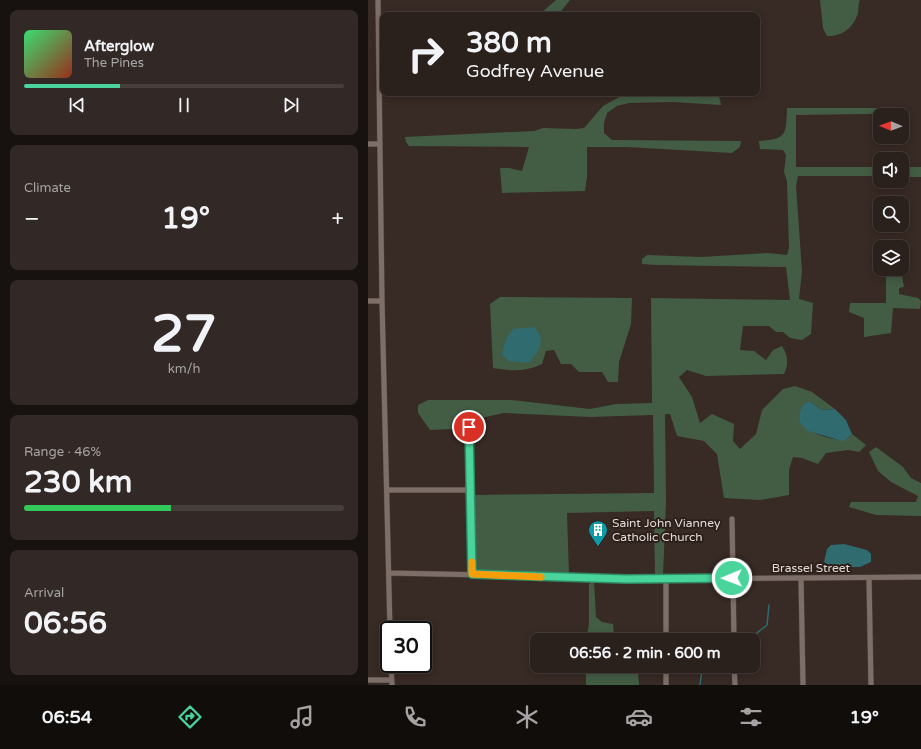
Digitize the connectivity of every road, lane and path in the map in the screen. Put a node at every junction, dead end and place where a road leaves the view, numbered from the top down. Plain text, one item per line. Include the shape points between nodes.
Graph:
1 (378, 0) edge
2 (368, 144) edge
3 (380, 144) junction
4 (368, 301) edge
5 (382, 301) junction
6 (469, 427) dead end
7 (387, 490) junction
8 (469, 490) junction
9 (732, 519) dead end
10 (389, 573) junction
11 (472, 574) junction
12 (921, 577) edge
13 (732, 578) junction
14 (801, 578) junction
15 (869, 578) junction
16 (666, 579) junction
17 (390, 621) edge
18 (666, 633) edge
19 (734, 633) edge
20 (666, 673) edge
21 (734, 673) edge
22 (368, 680) edge
23 (392, 682) edge
24 (666, 685) edge
25 (735, 685) edge
26 (803, 685) edge
27 (871, 685) edge

1 - 3 street
2 - 3 street
3 - 5 street
4 - 5 street
5 - 7 street
6 - 8 street
7 - 8 street
7 - 10 street
8 - 11 street
9 - 13 street
10 - 11 street, Brassel Street
10 - 17 street
11 - 16 street, Brassel Street
12 - 15 street, Brassel Street
13 - 14 street, Brassel Street
13 - 16 street, Brassel Street
13 - 19 street
14 - 15 street, Brassel Street
14 - 26 street
15 - 27 street
16 - 18 street
20 - 24 street
21 - 25 street
22 - 23 street

